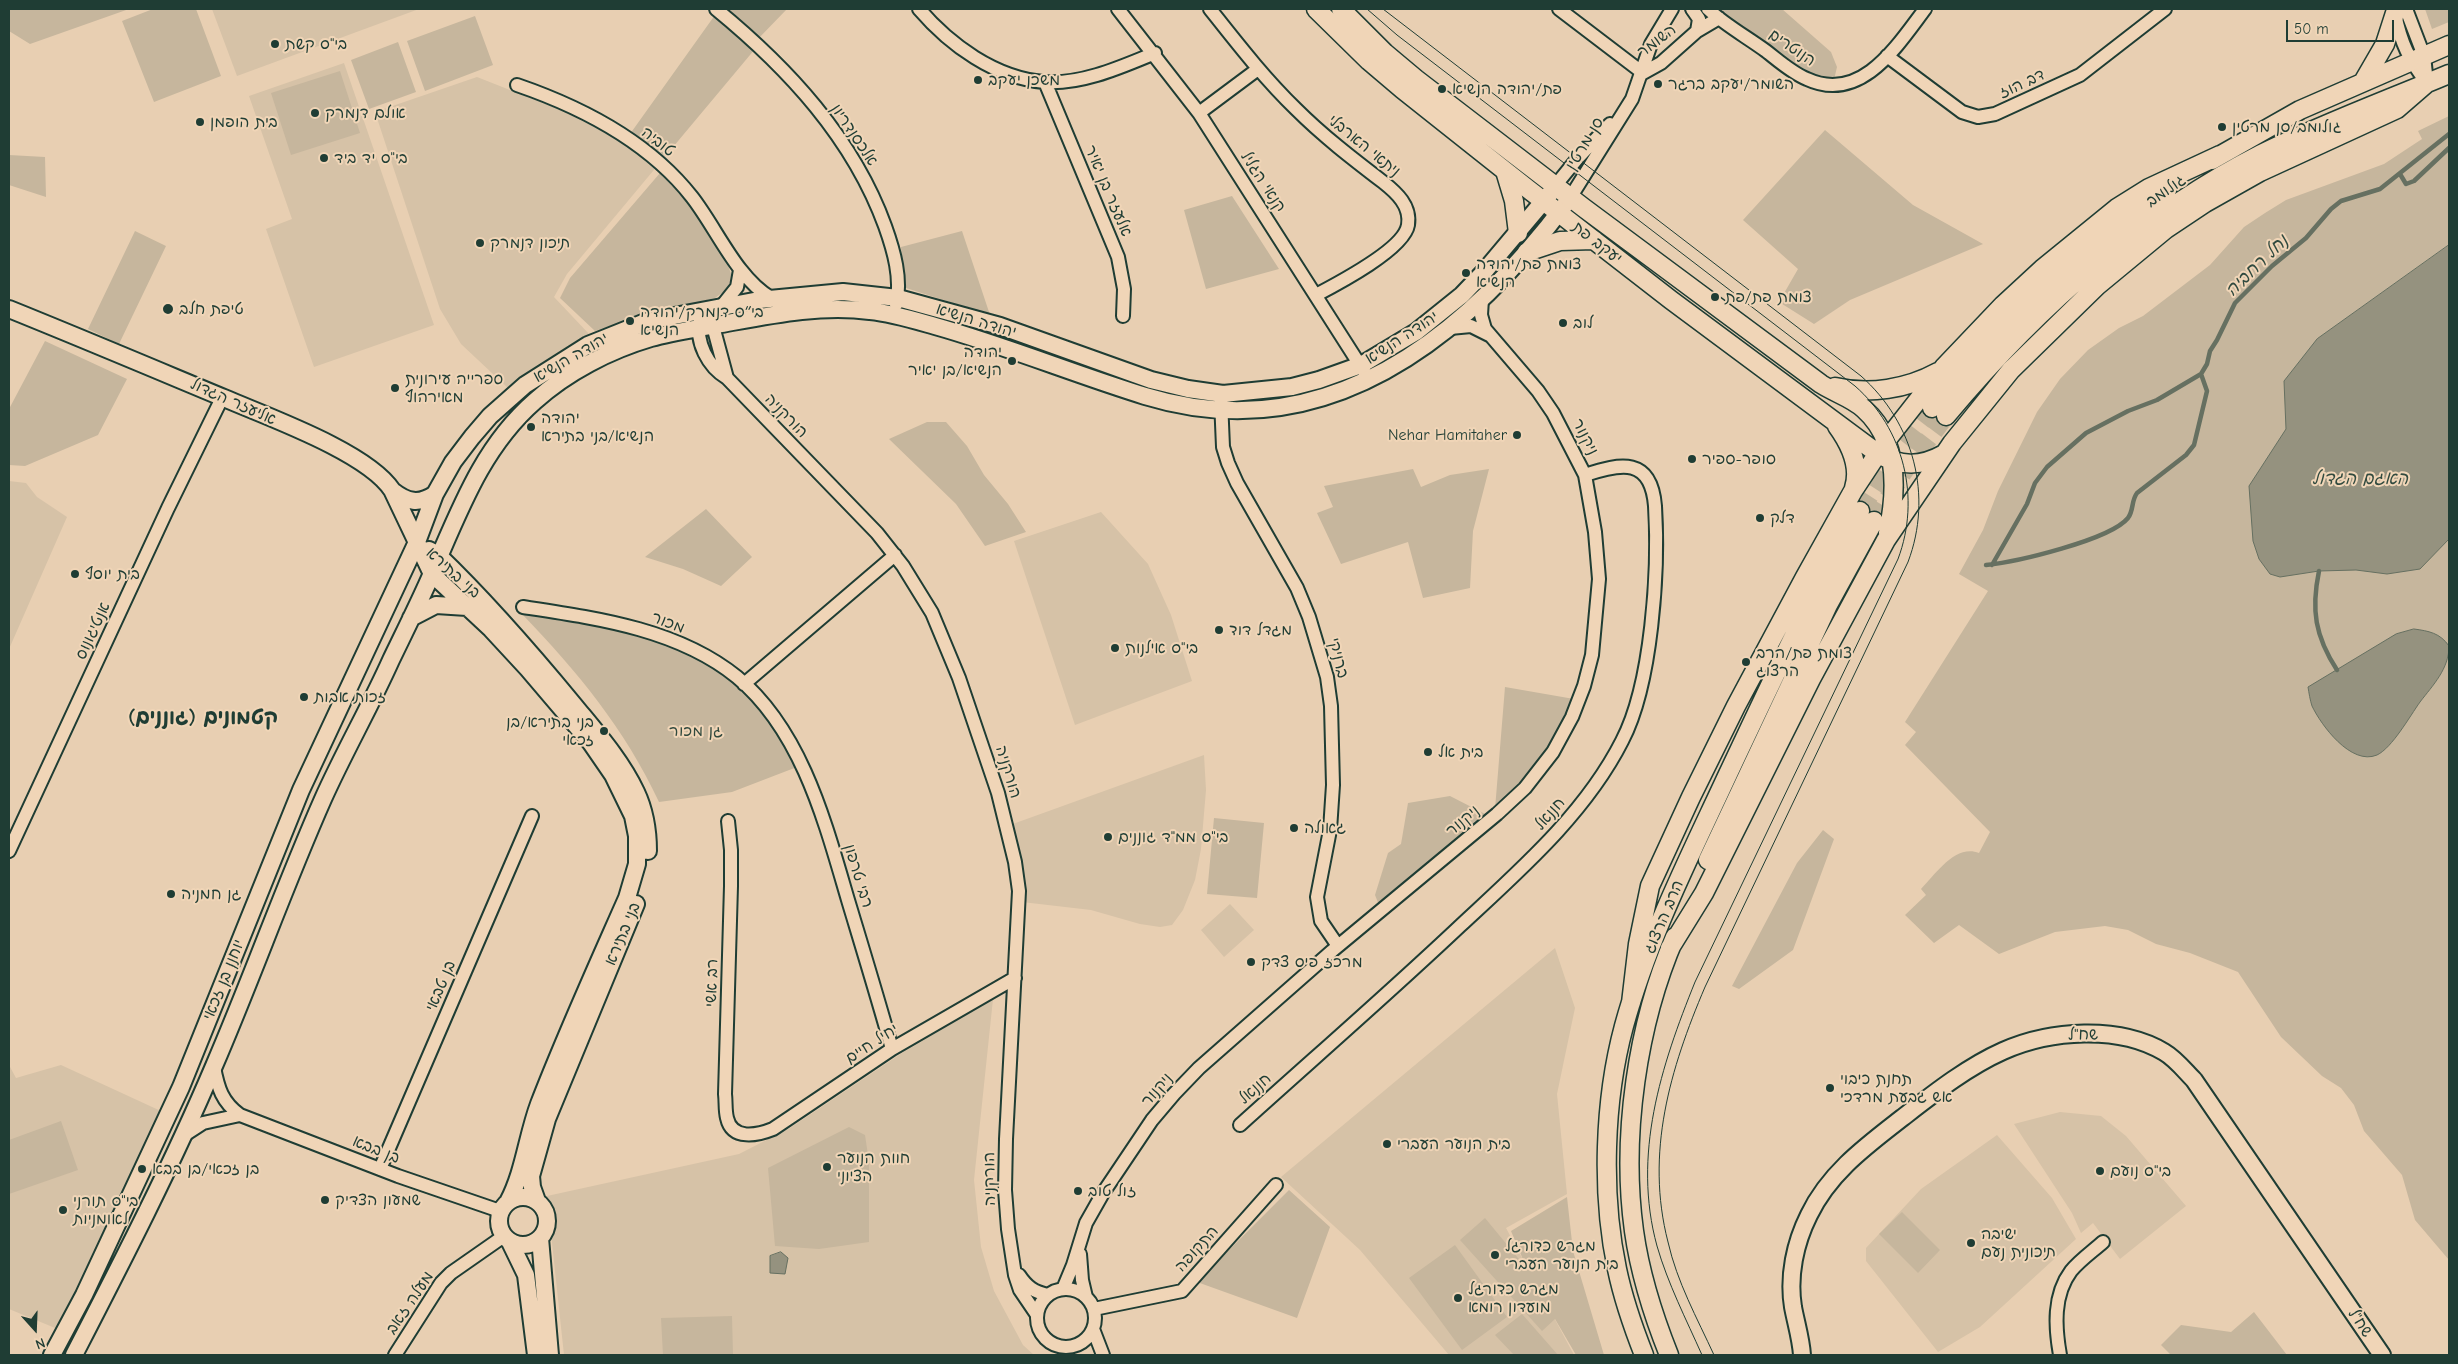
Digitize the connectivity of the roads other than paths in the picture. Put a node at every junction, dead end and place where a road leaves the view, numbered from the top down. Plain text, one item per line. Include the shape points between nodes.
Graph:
1 (716, 9) edge
2 (919, 9) edge
3 (1118, 9) edge
4 (1210, 9) edge
5 (1316, 9) edge
6 (1341, 9) edge
7 (1559, 9) edge
8 (1672, 9) edge
9 (1692, 9) edge
10 (1708, 9) edge
11 (1925, 9) edge
12 (2166, 9) edge
13 (2399, 10) edge
14 (1719, 18) junction
15 (1697, 31) junction
16 (2449, 45) edge
17 (1154, 53) junction
18 (1887, 56) junction
19 (2417, 59) junction
20 (1258, 69) junction
21 (1643, 73) junction
22 (2449, 74) edge
23 (1045, 82) junction
24 (2363, 82) junction
25 (2427, 83) junction
26 (517, 85) dead end
27 (1626, 107) junction
28 (1199, 113) junction
29 (2220, 155) junction
30 (1505, 171) junction
31 (1555, 186) junction
32 (1570, 198) junction
33 (1543, 201) junction
34 (1559, 213) junction
35 (1518, 233) junction
36 (1594, 240) junction
37 (1527, 252) junction
38 (740, 270) junction
39 (1316, 295) junction
40 (771, 298) junction
41 (898, 298) junction
42 (1482, 299) junction
43 (721, 307) junction
44 (9, 309) edge
45 (703, 310) junction
46 (894, 315) junction
47 (1123, 316) dead end
48 (706, 327) junction
49 (1450, 328) junction
50 (1489, 335) junction
51 (1361, 365) junction
52 (1944, 367) junction
53 (1368, 380) junction
54 (1821, 384) junction
55 (1216, 394) junction
56 (222, 398) junction
57 (1223, 411) junction
58 (1822, 411) junction
59 (1885, 452) junction
60 (1944, 454) junction
61 (1585, 475) junction
62 (392, 490) junction
63 (1853, 491) junction
64 (435, 494) junction
65 (1886, 540) junction
66 (417, 542) junction
67 (438, 555) junction
68 (895, 555) junction
69 (432, 574) junction
70 (467, 607) junction
71 (523, 607) dead end
72 (410, 618) junction
73 (744, 684) junction
74 (776, 720) joint
75 (532, 816) dead end
76 (728, 821) dead end
77 (9, 851) edge
78 (1338, 946) junction
79 (1670, 948) junction
80 (1015, 978) junction
81 (1631, 1003) junction
82 (892, 1049) junction
83 (214, 1066) junction
84 (240, 1115) junction
85 (1240, 1125) dead end
86 (748, 1136) joint
87 (181, 1138) junction
88 (380, 1169) junction
89 (1276, 1184) dead end
90 (537, 1201) junction
91 (504, 1206) junction
92 (540, 1238) junction
93 (507, 1239) junction
94 (1080, 1241) junction
95 (2103, 1242) dead end
96 (1012, 1261) junction
97 (1063, 1289) junction
98 (1048, 1296) junction
99 (1086, 1297) junction
100 (1094, 1309) junction
101 (1037, 1315) junction
102 (1093, 1329) junction
103 (1799, 1331) junction
104 (1068, 1347) junction
105 (52, 1355) edge
106 (74, 1355) edge
107 (395, 1355) edge
108 (536, 1355) edge
109 (550, 1355) edge
110 (1080, 1355) edge
111 (1103, 1355) edge
112 (1644, 1355) edge
113 (1669, 1355) edge
114 (1802, 1355) edge
115 (1808, 1355) edge
116 (2060, 1355) edge
117 (2382, 1355) edge

1 - 41 street, אלכסנדריון via 789,74 851,156 876,201 891,243 897,268
2 - 23 street via 953,43 977,59 1004,72
3 - 17 street, קנאי הגליל
4 - 20 street, ניתאי הארבלי
5 - 30 main road, יעקב פת via 1382,72
6 - 31 main road, יעקב פת via 1385,53
7 - 21 street
8 - 21 street, השומר via 1651,44
9 - 15 street, השומר via 1699,19
10 - 14 street, הנוטרים
11 - 18 street, הנוטרים
12 - 18 street, דב הוז via 2080,75 1994,114 1978,117 1962,112
13 - 19 street
13 - 24 main road via 2382,52
14 - 15 street, השומר
14 - 18 street, הנוטרים via 1794,72 1822,85 1836,86 1863,78
15 - 21 street, השומר via 1661,63
16 - 19 main road, גולומב
17 - 23 street via 1099,74
17 - 28 street, קנאי הגליל
19 - 24 main road, גולומב
19 - 25 street
20 - 28 street
20 - 39 street, ניתאי הארבלי via 1296,110 1392,189 1403,200 1409,213 1408,228 1398,241 1378,258
21 - 27 street, סן מרטין
22 - 25 main road, גולומב
23 - 47 street, אלעזר בן יאיר via 1118,257 1124,289
24 - 29 main road, גולומב via 2300,110
25 - 29 main road, גולומב via 2261,154 2160,216 2087,273 1939,412 2001,328 2071,262 2145,205
25 - 60 main road via 2397,109 2260,172 2166,229 2097,286 2034,346 1987,398
26 - 38 street, טוביה via 541,93 608,126 671,173 710,221
27 - 31 street, סן מרטין
27 - 32 street, סן מרטין
28 - 39 street, קנאי הגליל
29 - 52 main road via 2149,188 2097,223 2010,299
30 - 33 main road, יעקב פת
30 - 35 main road via 1514,201
31 - 32 main road, יעקב פת
31 - 33 street, יהודה הנשיא
32 - 34 street, יהודה הנשיא
32 - 54 main road, יעקב פת
33 - 34 main road, יעקב פת
33 - 35 street, יהודה הנשיא
34 - 36 main road, יעקב פת
34 - 37 street, יהודה הנשיא
35 - 51 street, יהודה הנשיא via 1484,273 1437,317
36 - 37 main road via 1560,241
36 - 58 main road, יעקב פת
37 - 42 street, יהודה הנשיא
38 - 40 street, טוביה via 756,288
38 - 43 street via 738,287
39 - 51 street, קנאי הגליל
40 - 41 street, יהודה הנשיא via 843,292
40 - 43 street, יהודה הנשיא
41 - 46 street, אלכסנדריון
41 - 55 street, יהודה הנשיא via 1000,326 1150,380
42 - 49 street, יהודה הנשיא
42 - 50 street, ניקנור via 1481,315
43 - 45 street, יהודה הנשיא
44 - 56 street, אליעזר הגדול
45 - 48 street
45 - 64 street, יהודה הנשיא via 648,321 618,332 588,345 531,381 490,416 472,437 452,462
46 - 48 street, יהודה הנשיא via 843,309 784,314
46 - 57 street, יהודה הנשיא via 994,342 1146,396
48 - 67 street, יהודה הנשיא via 624,347 596,360 536,400 507,428 484,459
48 - 68 street, הורקניה via 708,360
49 - 50 street, ניקנור via 1471,326
49 - 53 street, יהודה הנשיא via 1403,362
50 - 61 street, ניקנור via 1543,398 1570,442
51 - 53 street, קנאי הגליל
51 - 55 street, יהודה הנשיא via 1292,387
52 - 54 main road via 1919,381 1886,389 1851,390
52 - 59 main road
53 - 57 street, יהודה הנשיא via 1318,398
54 - 59 main road, יעקב פת via 1864,409 1874,420
55 - 57 street, ברניקי via 1222,402
56 - 62 street, אליעזר הגדול via 354,457 385,478
56 - 77 street, אנטיגונוס via 173,496
57 - 78 street, ברניקי via 1222,440 1228,463 1297,588 1327,677 1333,785 1330,830 1316,897 1321,921
58 - 59 main road, יעקב פת
58 - 63 main road via 1838,427 1850,448 1857,473
59 - 60 main road, יעקב פת via 1907,464 1921,464
59 - 63 main road
59 - 65 main road, יעקב פת via 1894,495
60 - 65 main road
61 - 78 street, ניקנור via 1599,579 1592,655 1572,717 1553,752 1525,788
61 - 85 street, חננאל via 1625,465 1638,468 1648,478 1654,496 1656,527 1649,642 1636,706 1623,739 1588,795 1533,856 1418,966
62 - 64 street via 402,498 419,502
62 - 66 street, אליעזר הגדול
63 - 81 main road via 1724,728 1650,886 1638,944
64 - 66 street, יהודה הנשיא
65 - 79 main road via 1810,679 1704,893
66 - 67 street, בני בתירא
66 - 69 street, בני בתירא
66 - 105 street, יוחנן בן זכאי via 301,790 181,1087 84,1295
67 - 69 street, יהודה הנשיא
67 - 90 street, בני בתירא via 490,607 602,739 636,792 647,828 647,865 642,888 538,1146 531,1176
68 - 73 street
68 - 80 street, הורקניה via 932,613 959,678 998,793 1019,891
69 - 70 street, בני בתירא
69 - 72 street, יהודה הנשיא
70 - 72 street via 436,605
70 - 91 street, בני בתירא via 528,669 602,758 631,811 638,844 636,872 627,898 552,1069 516,1186
71 - 73 street, מכור via 587,617 651,633 713,661
72 - 83 street, יוחנן בן זכאי via 323,799
73 - 74 street, מכור
74 - 82 street, רבי טרפון via 803,769 828,833
75 - 88 street, בן טבאי
76 - 86 street, רב אשי via 731,886 725,1094 729,1124
78 - 94 street, ניקנור via 1199,1068 1174,1094 1102,1193
79 - 81 main road, הרב הרצוג via 1867,516 1808,604 1665,912
79 - 113 main road, הרב הרצוג via 1645,1029 1633,1117 1630,1176 1634,1231 1642,1273
80 - 82 street, יחיל חיים
80 - 96 street, הורקניה via 1005,1190
81 - 112 main road, הרב הרצוג via 1617,1059 1608,1190 1617,1267
82 - 86 street, יחיל חיים via 773,1129
83 - 84 street, בן בבא via 224,1101
83 - 87 street, יוחנן בן זכאי
84 - 87 street via 203,1123
84 - 88 street, בן בבא
87 - 106 street, יוחנן בן זכאי
88 - 91 street, בן בבא
89 - 100 street, התקופה via 1182,1291
90 - 91 street via 521,1197
90 - 92 street via 543,1207 547,1221
91 - 93 street via 498,1224
92 - 93 street via 526,1245
92 - 109 street
93 - 107 street, מעלה זאב via 451,1273 441,1283
93 - 108 street via 526,1275
94 - 97 street, ניקנור
94 - 99 street, ניקנור
95 - 116 street via 2072,1271 2060,1290 2057,1320
96 - 98 street, הורקניה via 1027,1286
96 - 101 street, הורקניה via 1020,1290
97 - 98 street
97 - 99 street via 1071,1289
98 - 101 street via 1042,1301
99 - 100 street
100 - 102 street
101 - 104 street via 1040,1332 1045,1338
102 - 104 street via 1083,1342
102 - 111 street
103 - 114 street, שח"ל
103 - 115 street, שח"ל
103 - 117 street, שח"ל via 1791,1283 1794,1260 1812,1209 1841,1169 1913,1110 2002,1051 2051,1036 2110,1035 2145,1043 2165,1053 2194,1080
104 - 110 street

